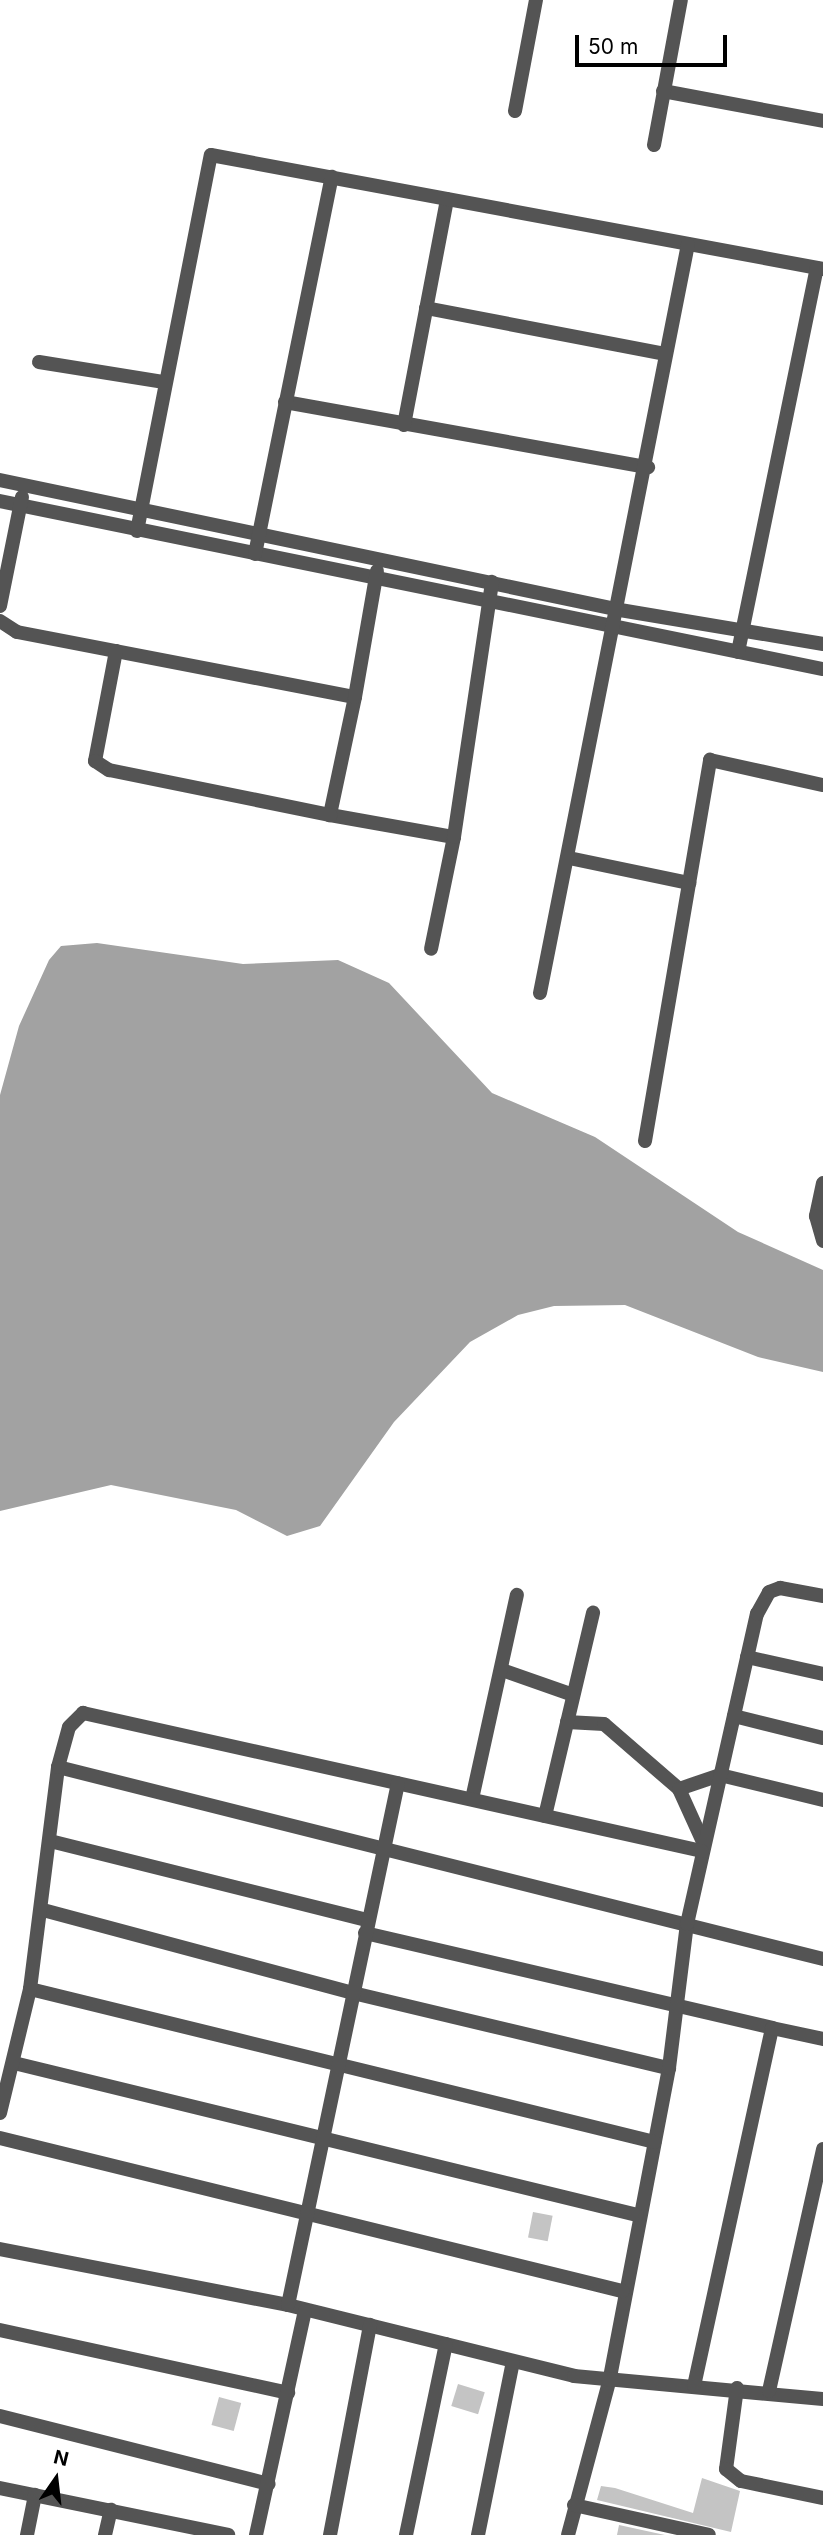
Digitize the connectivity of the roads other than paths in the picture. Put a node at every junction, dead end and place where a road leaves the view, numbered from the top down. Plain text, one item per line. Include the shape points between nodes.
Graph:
1 (536, 0) edge
2 (681, 0) edge
3 (663, 91) junction
4 (514, 111) dead end
5 (823, 121) edge
6 (654, 145) dead end
7 (332, 177) junction
8 (447, 199) junction
9 (688, 244) junction
10 (820, 268) edge
11 (426, 308) junction
12 (665, 354) junction
13 (39, 362) dead end
14 (164, 382) junction
15 (285, 402) junction
16 (404, 425) junction
17 (648, 467) junction
18 (0, 480) edge
19 (24, 486) junction
20 (0, 500) edge
21 (20, 505) junction
22 (141, 506) junction
23 (137, 531) junction
24 (259, 531) junction
25 (255, 554) junction
26 (379, 559) junction
27 (376, 578) junction
28 (492, 582) junction
29 (489, 602) junction
30 (0, 606) edge
31 (620, 610) junction
32 (0, 621) edge
33 (616, 629) junction
34 (740, 631) junction
35 (823, 644) edge
36 (116, 651) junction
37 (738, 652) junction
38 (823, 669) edge
39 (355, 697) junction
40 (823, 785) edge
41 (330, 815) junction
42 (454, 838) junction
43 (569, 858) junction
44 (689, 883) junction
45 (431, 949) dead end
46 (540, 993) dead end
47 (645, 1141) dead end
48 (823, 1183) edge
49 (823, 1241) edge
50 (517, 1595) dead end
51 (823, 1596) edge
52 (593, 1613) dead end
53 (747, 1657) junction
54 (505, 1671) junction
55 (823, 1674) edge
56 (573, 1695) junction
57 (734, 1716) junction
58 (567, 1722) junction
59 (823, 1738) edge
60 (58, 1767) junction
61 (720, 1775) junction
62 (398, 1783) junction
63 (679, 1789) junction
64 (472, 1799) junction
65 (823, 1800) edge
66 (545, 1816) junction
67 (50, 1841) junction
68 (382, 1848) junction
69 (703, 1848) junction
70 (43, 1910) junction
71 (687, 1924) junction
72 (366, 1926) junction
73 (823, 1959) edge
74 (30, 1989) junction
75 (353, 1993) junction
76 (673, 2007) junction
77 (772, 2028) junction
78 (823, 2039) edge
79 (14, 2063) junction
80 (335, 2066) junction
81 (669, 2068) junction
82 (0, 2113) edge
83 (0, 2138) edge
84 (319, 2142) junction
85 (655, 2142) junction
86 (823, 2149) edge
87 (306, 2214) junction
88 (637, 2215) junction
89 (0, 2249) edge
90 (622, 2291) junction
91 (288, 2305) junction
92 (305, 2311) junction
93 (370, 2325) junction
94 (0, 2330) edge
95 (446, 2344) junction
96 (513, 2362) junction
97 (609, 2382) junction
98 (694, 2385) junction
99 (737, 2388) junction
100 (769, 2391) junction
101 (288, 2393) junction
102 (823, 2399) edge
103 (0, 2416) edge
104 (268, 2484) junction
105 (0, 2488) edge
106 (35, 2495) junction
107 (823, 2498) edge
108 (574, 2505) junction
109 (111, 2510) junction
110 (180, 2530) edge
111 (27, 2535) edge
112 (105, 2535) edge
113 (228, 2535) edge
114 (256, 2535) edge
115 (330, 2535) edge
116 (406, 2535) edge
117 (478, 2535) edge
118 (568, 2535) edge
119 (709, 2535) edge

1 - 4 street
2 - 3 street
3 - 5 street
3 - 6 street
7 - 8 street
7 - 14 street via 211,155
7 - 15 street
8 - 9 street
8 - 11 street
9 - 10 street
9 - 12 street
10 - 34 street
11 - 12 street
11 - 16 street
12 - 17 street
13 - 14 street
14 - 22 street
15 - 16 street
15 - 24 street
16 - 17 street
17 - 31 street
18 - 19 street
19 - 21 street
19 - 22 street
20 - 21 street
21 - 23 street
21 - 30 street
22 - 23 street
22 - 24 street
23 - 25 street
24 - 25 street
24 - 26 street
25 - 27 street
26 - 27 street
26 - 28 street
27 - 29 street
27 - 39 street
28 - 29 street
28 - 31 street
29 - 33 street
29 - 42 street
31 - 33 street
31 - 34 street
32 - 36 street via 17,632
33 - 37 street
33 - 43 street
34 - 35 street
34 - 37 street
36 - 39 street
36 - 41 street via 96,761 108,770
37 - 38 street
39 - 41 street
40 - 44 street via 710,760
41 - 42 street
42 - 45 street
43 - 44 street
43 - 46 street
44 - 47 street
48 - 49 street via 816,1224
50 - 54 street
51 - 53 street via 795,1588 769,1592
52 - 56 street
53 - 55 street
53 - 57 street
54 - 56 street
54 - 64 street
56 - 58 street
57 - 59 street
57 - 61 street
58 - 63 street via 604,1724
58 - 66 street
60 - 62 street via 74,1718 99,1713
60 - 67 street
60 - 68 street
61 - 63 street
61 - 65 street
61 - 69 street
62 - 64 street
62 - 68 street
63 - 69 street
64 - 66 street
66 - 69 street
67 - 70 street
67 - 72 street
68 - 71 street
68 - 72 street
69 - 71 street
70 - 74 street
70 - 75 street
71 - 73 street
71 - 76 street
72 - 75 street
72 - 76 street
74 - 79 street
74 - 80 street
75 - 80 street
75 - 81 street
76 - 77 street
76 - 81 street
77 - 78 street
77 - 98 street
79 - 82 street
79 - 84 street
80 - 84 street
80 - 85 street
81 - 85 street
83 - 87 street
84 - 87 street
84 - 88 street
85 - 88 street
86 - 100 street
87 - 90 street
87 - 91 street
88 - 90 street
89 - 91 street
90 - 97 street
91 - 92 street
92 - 93 street
92 - 101 street
93 - 95 street
93 - 115 street
94 - 101 street
95 - 96 street
95 - 116 street
96 - 97 street
96 - 117 street
97 - 98 street
97 - 108 street
98 - 99 street
99 - 100 street
99 - 107 street via 726,2469 741,2481
100 - 102 street
101 - 104 street
103 - 104 street
104 - 114 street
105 - 106 street
106 - 109 street
106 - 111 street
108 - 118 street
108 - 119 street
109 - 110 street
109 - 112 street
110 - 113 street

